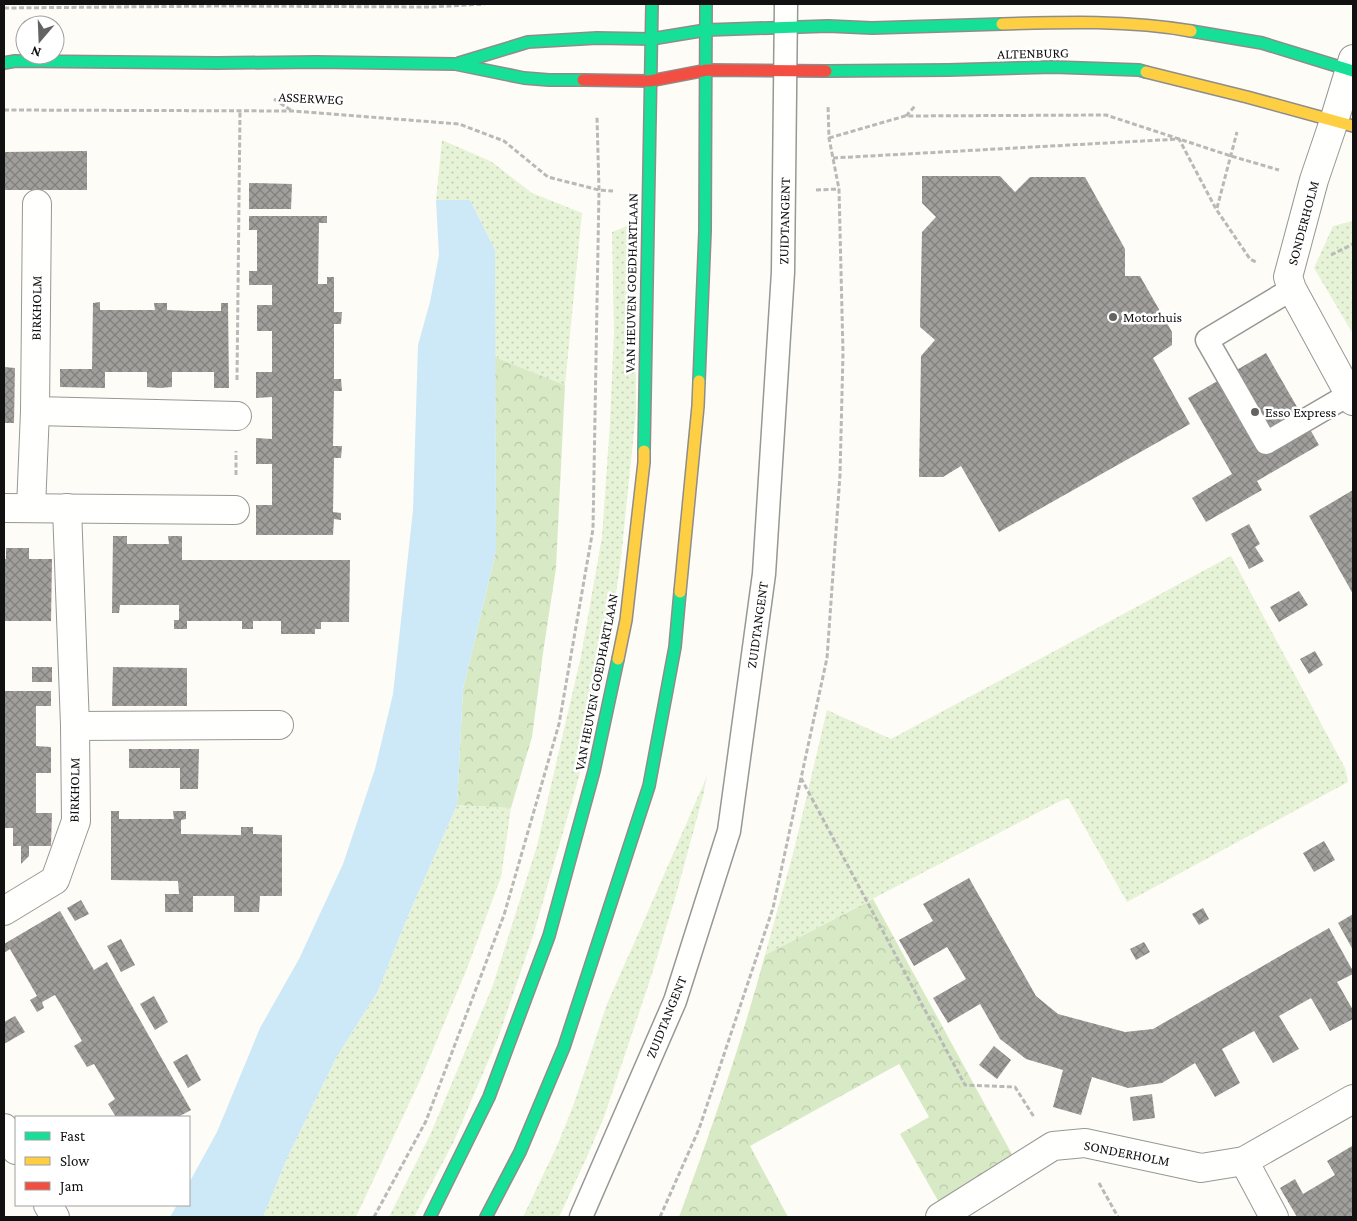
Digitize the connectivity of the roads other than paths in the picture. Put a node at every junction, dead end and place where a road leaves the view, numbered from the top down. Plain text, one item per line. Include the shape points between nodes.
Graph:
1 (652, 4) edge
2 (706, 4) edge
3 (786, 4) edge
4 (786, 27) junction
5 (706, 30) junction
6 (652, 39) junction
7 (7, 61) edge
8 (455, 64) junction
9 (1352, 67) edge
10 (706, 70) junction
11 (786, 71) junction
12 (650, 81) junction
13 (1344, 124) edge
14 (37, 204) dead end
15 (1290, 283) junction
16 (1352, 398) edge
17 (35, 411) junction
18 (237, 416) road end
19 (4, 508) edge
20 (31, 508) junction
21 (67, 508) junction
22 (235, 510) road end
23 (279, 725) dead end
24 (75, 726) junction
25 (4, 911) edge
26 (1353, 1099) edge
27 (4, 1128) edge
28 (15, 1148) edge
29 (1244, 1161) junction
30 (49, 1206) edge
31 (55, 1217) edge
32 (430, 1217) edge
33 (486, 1217) edge
34 (581, 1217) edge
35 (940, 1217) edge
36 (1274, 1217) edge

1 - 6 main road, VAN HEUVEN GOEDHARTLAAN
2 - 5 main road
3 - 4 lane, ZUIDTANGENT
4 - 5 main road
4 - 9 main road via 1081,22 1169,27 1262,43
4 - 11 lane, ZUIDTANGENT
5 - 6 main road
5 - 10 main road
6 - 8 main road via 528,42
6 - 12 main road, VAN HEUVEN GOEDHARTLAAN
7 - 8 main road
8 - 12 main road via 524,78
9 - 13 street, SONDERHOLM
10 - 11 main road, ALTENBURG
10 - 12 main road, ALTENBURG
10 - 33 main road via 705,231 698,406 676,647 648,786 564,1047 520,1152
11 - 13 main road, ALTENBURG via 1053,67 1139,70
11 - 34 lane, ZUIDTANGENT via 783,272 764,574 729,831 675,1001
12 - 32 main road, VAN HEUVEN GOEDHARTLAAN via 644,462 626,620 594,771 549,936 489,1097
13 - 15 street, SONDERHOLM via 1314,180
14 - 17 street, BIRKHOLM
15 - 16 street
15 - 16 lane via 1208,340 1266,443
17 - 18 street
17 - 20 street, BIRKHOLM
19 - 20 street
20 - 21 street
21 - 22 street
21 - 24 street, BIRKHOLM
23 - 24 street
24 - 25 street, BIRKHOLM via 76,821 56,880
26 - 29 street, SONDERHOLM
27 - 28 street
29 - 35 street, SONDERHOLM via 1201,1168 1085,1143 1053,1146
29 - 36 street
30 - 31 street

